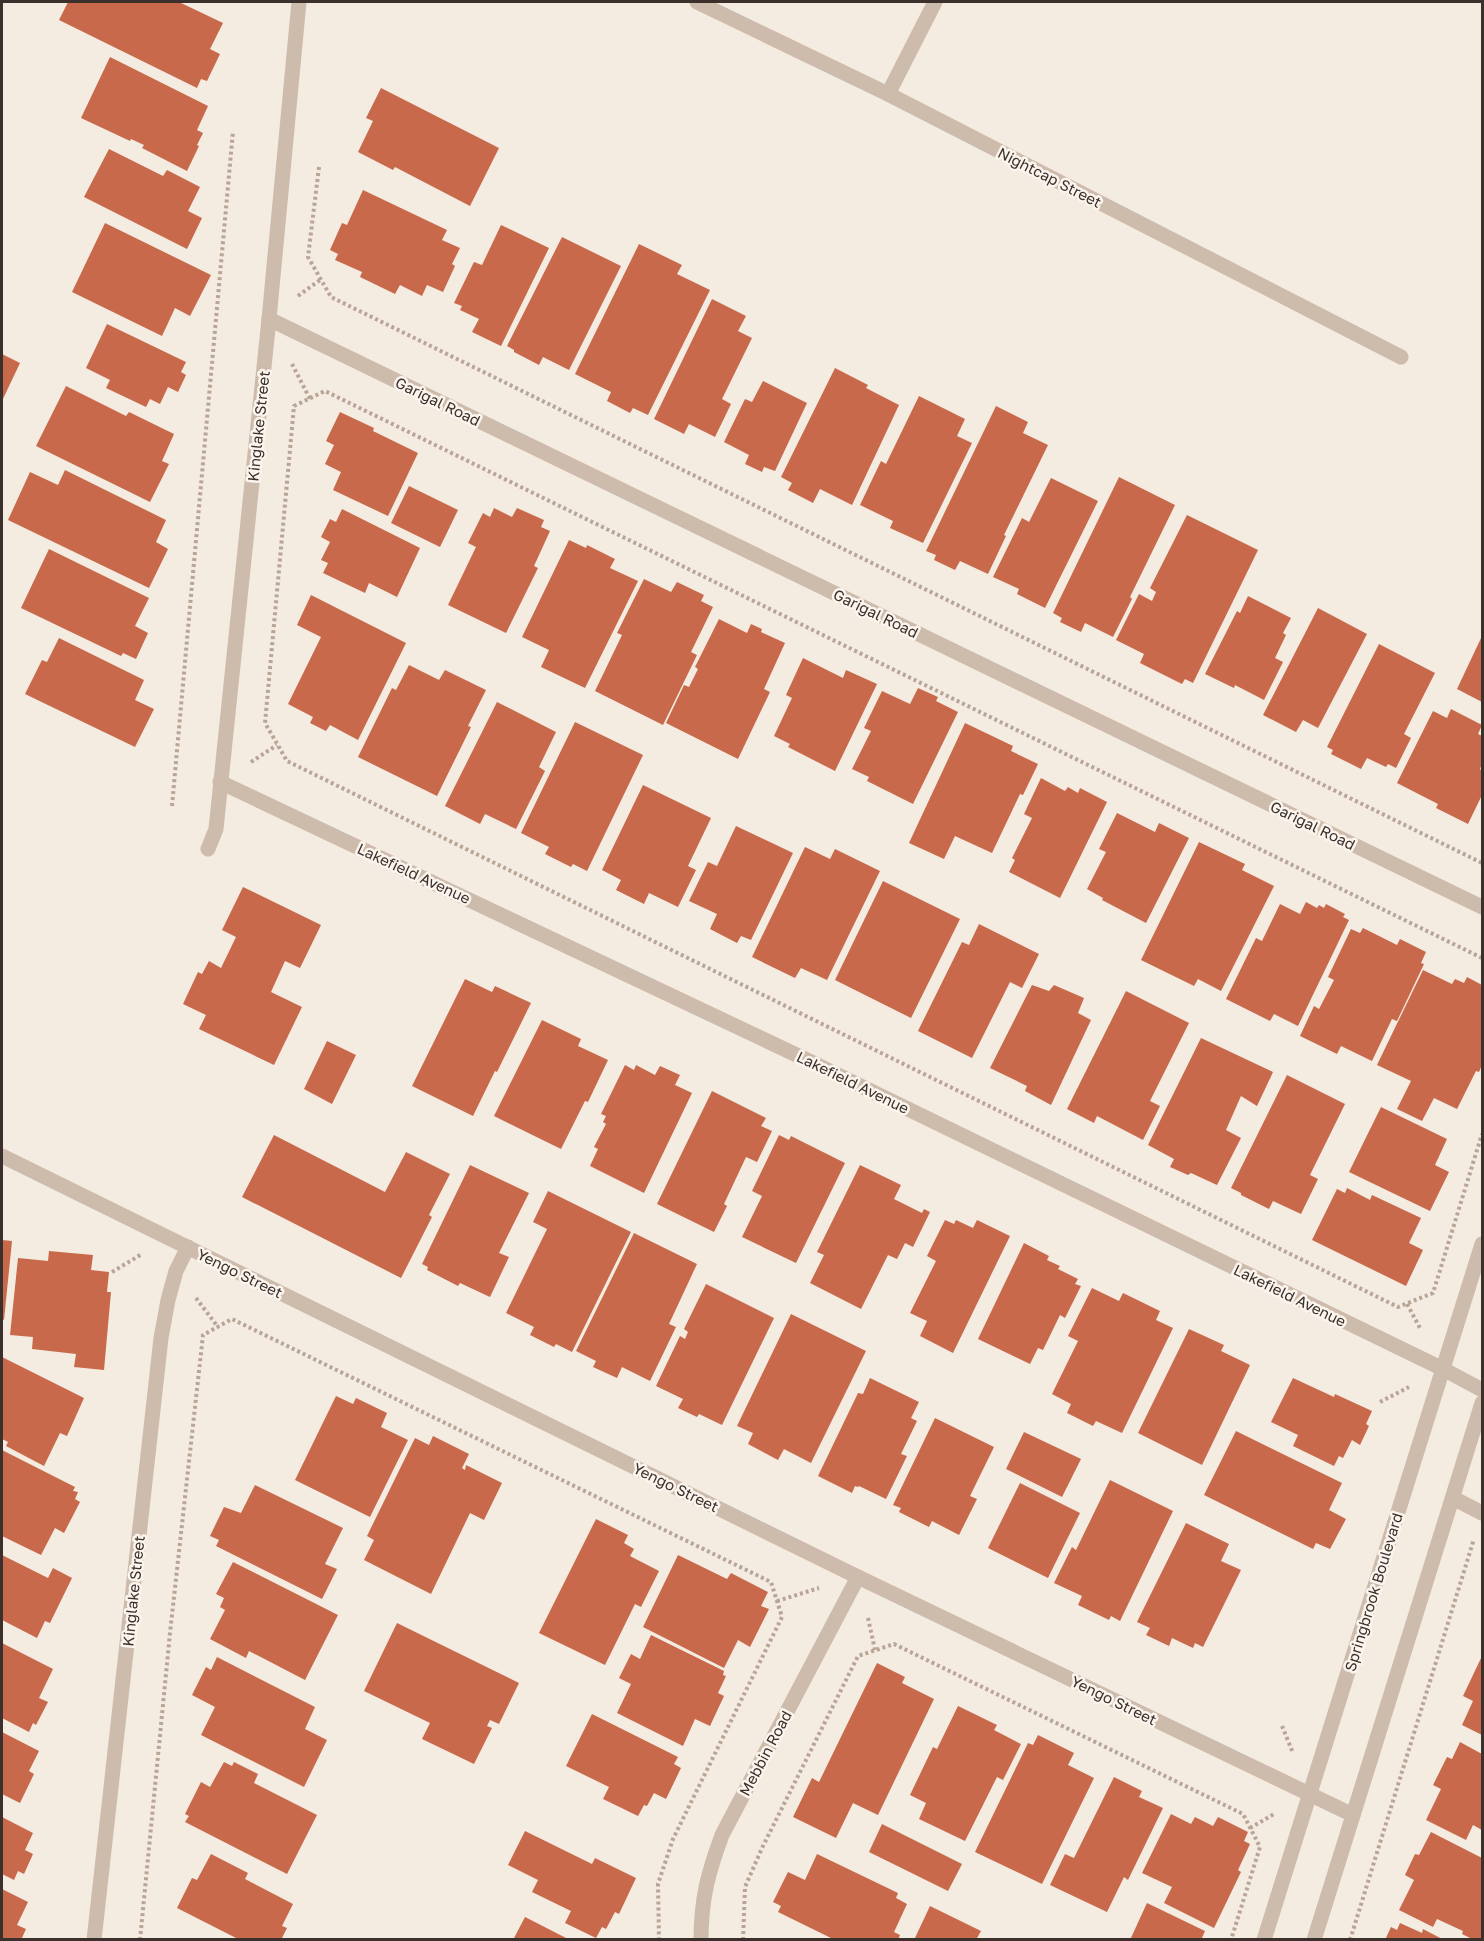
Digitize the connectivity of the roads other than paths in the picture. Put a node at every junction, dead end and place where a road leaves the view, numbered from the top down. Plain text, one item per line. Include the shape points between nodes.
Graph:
1 (298, 2) edge
2 (696, 2) edge
3 (935, 2) edge
4 (888, 94) junction
5 (269, 319) junction
6 (1401, 357) dead end
7 (220, 782) junction
8 (208, 849) dead end
9 (1482, 907) edge
10 (2, 1156) edge
11 (1482, 1244) edge
12 (188, 1247) junction
13 (1443, 1369) junction
14 (1482, 1390) edge
15 (1482, 1403) edge
16 (1453, 1498) junction
17 (1482, 1513) edge
18 (858, 1577) junction
19 (1310, 1794) junction
20 (1353, 1815) junction
21 (94, 1940) edge
22 (701, 1940) edge
23 (1264, 1940) edge
24 (1314, 1940) edge

1 - 5 street, Kinglake Street
2 - 4 street, Nightcap Street
3 - 4 street
4 - 6 street, Nightcap Street
5 - 7 street, Kinglake Street
5 - 9 street, Garigal Road
7 - 8 street, Kinglake Street via 216,829
7 - 13 street, Lakefield Avenue via 814,1063
10 - 12 street, Yengo Street
11 - 13 street, Springbrook Boulevard
12 - 18 street, Yengo Street
12 - 21 street, Kinglake Street via 176,1271 161,1338
13 - 14 street, Lakefield Avenue
13 - 19 street, Springbrook Boulevard
15 - 16 street
16 - 17 street
16 - 20 street
18 - 19 street, Yengo Street
18 - 22 street, Mebbin Road via 722,1835 708,1874
19 - 20 street, Yengo Street
19 - 23 street, Springbrook Boulevard
20 - 24 street

